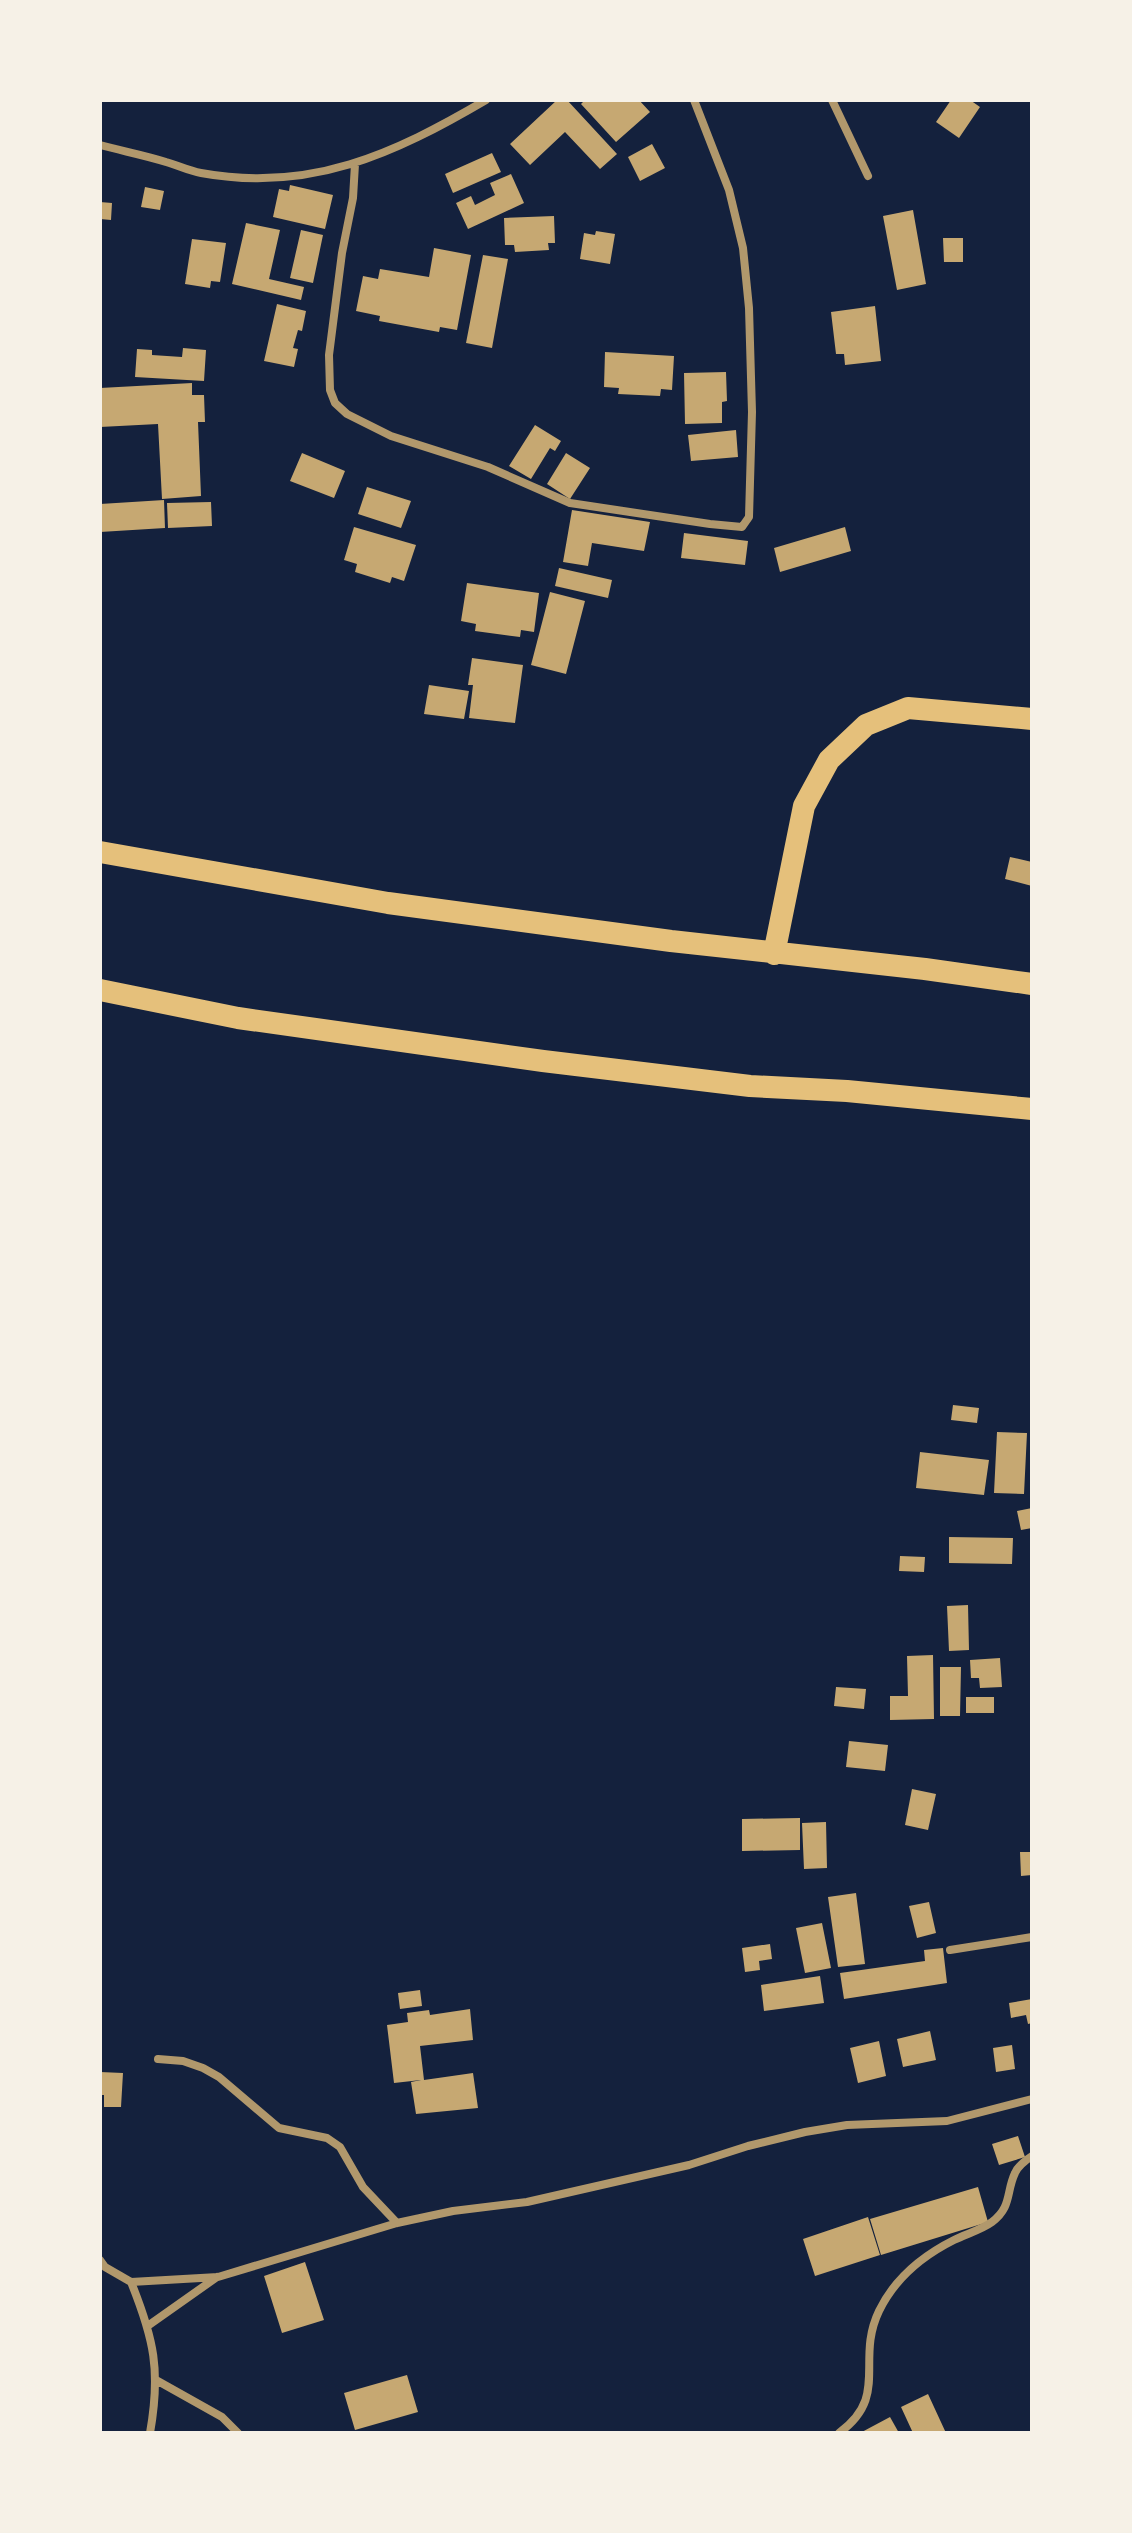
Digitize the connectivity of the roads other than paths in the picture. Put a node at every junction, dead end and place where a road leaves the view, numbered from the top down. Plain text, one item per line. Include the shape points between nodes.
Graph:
1 (486, 100) edge
2 (694, 100) edge
3 (832, 100) edge
4 (100, 145) edge
5 (355, 164) junction
6 (868, 176) dead end
7 (1032, 719) edge
8 (100, 852) edge
9 (774, 954) junction
10 (1023, 983) edge
11 (100, 990) edge
12 (1032, 1109) edge
13 (1032, 1937) edge
14 (950, 1950) dead end
15 (158, 2059) dead end
16 (1032, 2099) edge
17 (1032, 2156) edge
18 (397, 2223) junction
19 (100, 2260) edge
20 (218, 2277) junction
21 (131, 2282) junction
22 (149, 2325) junction
23 (156, 2380) junction
24 (150, 2433) edge
25 (238, 2433) edge
26 (839, 2433) edge

1 - 5 street via 425,136
2 - 5 street via 729,190 743,248 752,412 749,517 742,527 570,503 488,467 391,436 335,403 329,355
3 - 6 street
4 - 5 street via 199,173 254,179 295,177
7 - 9 highway via 908,708 866,725 829,760 804,806
8 - 9 highway via 388,903
9 - 10 highway
11 - 12 highway via 283,1025 543,1061 750,1086
13 - 14 street
15 - 18 street via 183,2061 219,2077 279,2128 327,2138 340,2147 363,2187
16 - 18 street via 947,2121 805,2132 527,2202
17 - 26 street via 1015,2172 1006,2209 991,2223 920,2258 900,2279 879,2310 868,2343 865,2407
18 - 20 street
19 - 21 street
20 - 21 street
20 - 22 street
21 - 22 street
22 - 23 street
23 - 24 street
23 - 25 street via 222,2417

